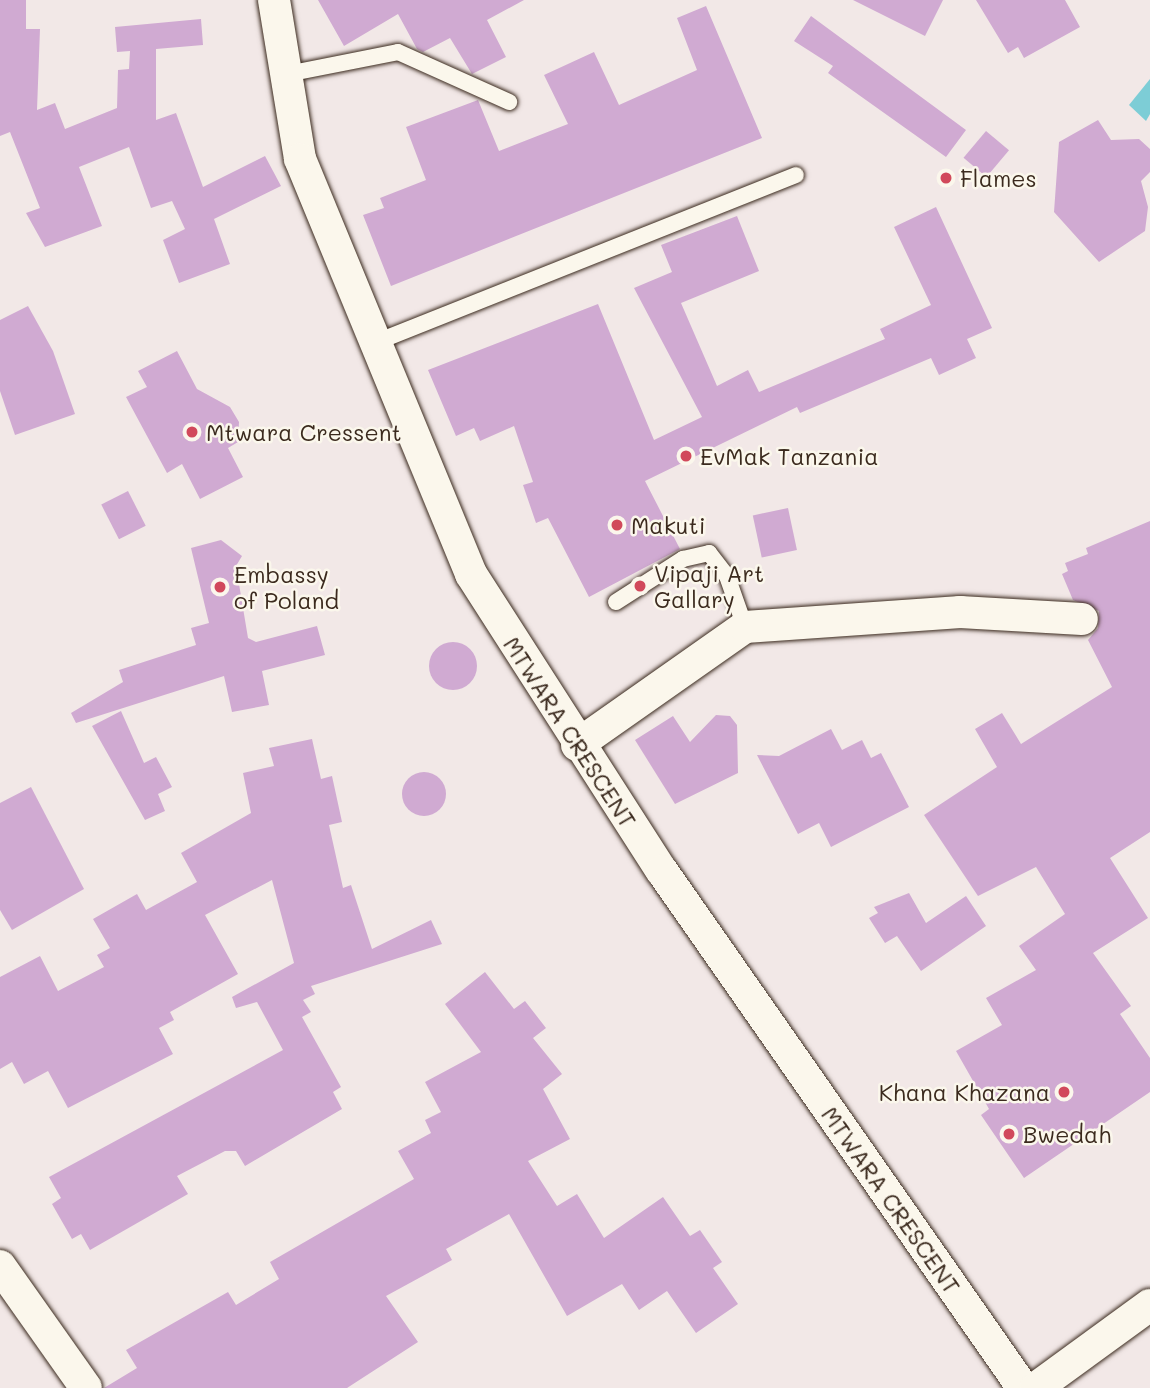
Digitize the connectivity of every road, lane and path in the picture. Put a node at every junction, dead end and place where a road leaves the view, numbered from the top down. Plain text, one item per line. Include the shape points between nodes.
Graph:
1 (274, 0) edge
2 (282, 75) junction
3 (509, 102) dead end
4 (796, 175) dead end
5 (374, 343) junction
6 (616, 602) dead end
7 (1082, 619) dead end
8 (745, 627) junction
9 (577, 745) junction
10 (0, 1266) edge
11 (1150, 1305) edge
12 (86, 1388) edge
13 (1023, 1388) edge
14 (1036, 1388) edge

1 - 2 street, MTWARA CRESCENT
2 - 3 lane via 398,52
2 - 5 street, MTWARA CRESCENT via 300,159
4 - 5 lane
5 - 9 street, MTWARA CRESCENT via 471,574
6 - 8 lane via 683,559 709,553 727,576
7 - 8 street via 960,612
8 - 9 street
9 - 13 street, MTWARA CRESCENT
10 - 12 street
11 - 14 street

